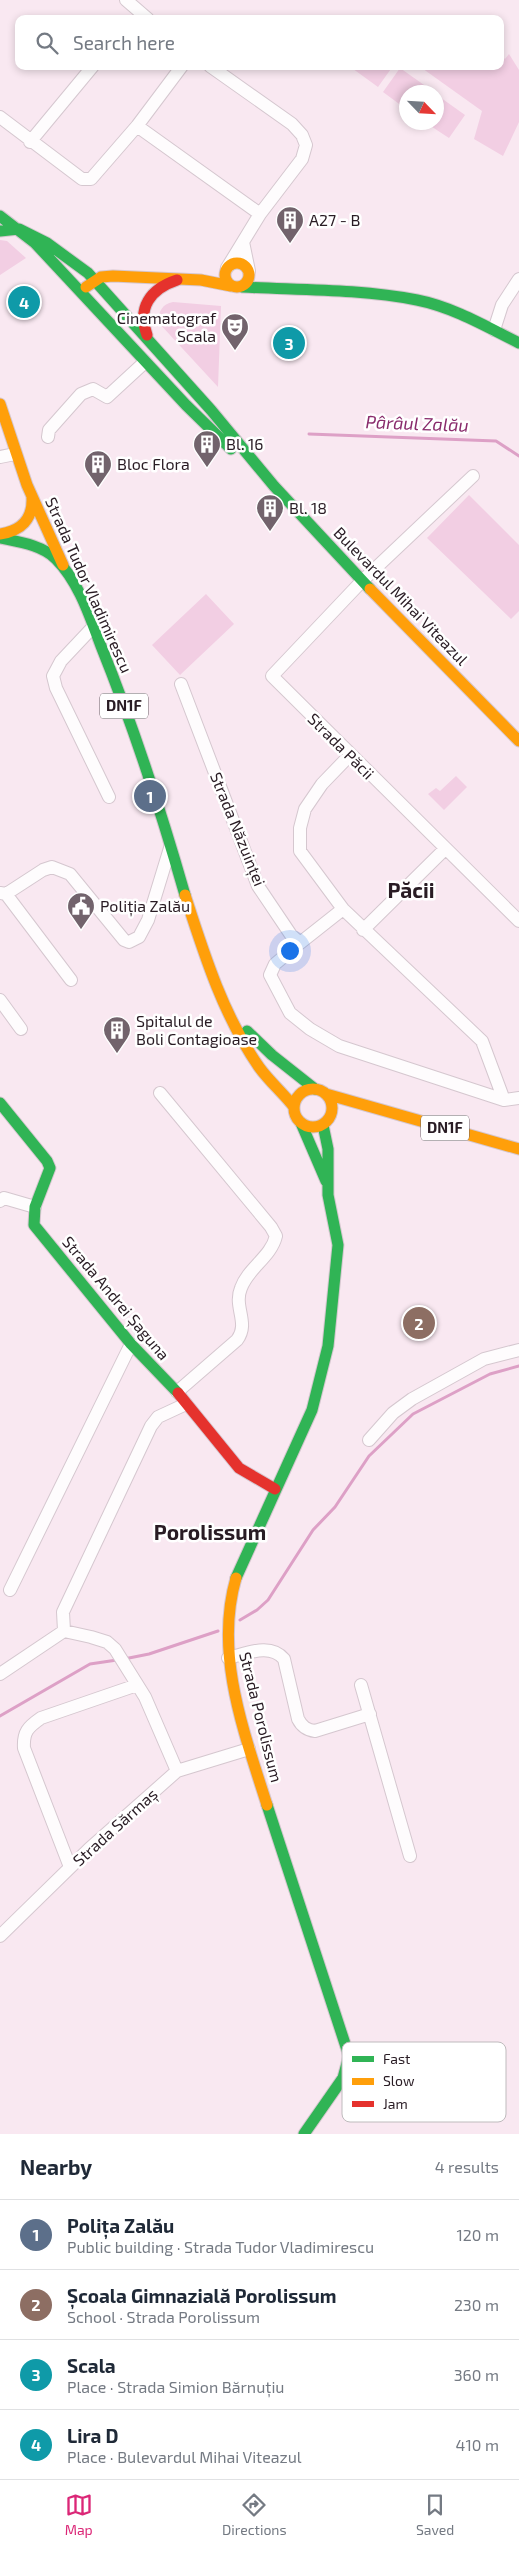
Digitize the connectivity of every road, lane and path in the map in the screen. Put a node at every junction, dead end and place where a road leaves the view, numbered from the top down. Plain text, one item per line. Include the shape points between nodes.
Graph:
1 (126, 0) edge
2 (139, 15) edge
3 (90, 70) edge
4 (179, 70) edge
5 (216, 70) edge
6 (0, 117) edge
7 (137, 126) junction
8 (30, 142) junction
9 (260, 214) junction
10 (0, 216) edge
11 (20, 229) junction
12 (0, 231) edge
13 (243, 242) junction
14 (226, 270) junction
15 (249, 273) junction
16 (181, 279) junction
17 (519, 279) edge
18 (95, 280) junction
19 (201, 280) junction
20 (237, 286) junction
21 (270, 286) junction
22 (81, 292) junction
23 (494, 330) junction
24 (152, 343) junction
25 (519, 343) edge
26 (146, 362) junction
27 (0, 404) edge
28 (48, 437) dead end
29 (15, 454) junction
30 (0, 457) edge
31 (262, 473) junction
32 (473, 476) dead end
33 (32, 498) junction
34 (43, 525) junction
35 (0, 536) edge
36 (18, 542) junction
37 (65, 570) junction
38 (362, 581) junction
39 (93, 627) junction
40 (181, 684) dead end
41 (519, 741) edge
42 (350, 756) junction
43 (109, 797) dead end
44 (171, 846) junction
45 (445, 848) junction
46 (3, 893) edge
47 (343, 908) junction
48 (519, 921) edge
49 (363, 930) junction
50 (300, 943) junction
51 (72, 980) dead end
52 (0, 1000) edge
53 (227, 1006) junction
54 (21, 1029) dead end
55 (320, 1092) junction
56 (160, 1093) dead end
57 (519, 1098) edge
58 (504, 1100) junction
59 (0, 1103) edge
60 (294, 1106) junction
61 (371, 1108) junction
62 (300, 1123) junction
63 (325, 1123) junction
64 (519, 1149) edge
65 (326, 1183) junction
66 (0, 1201) edge
67 (35, 1207) junction
68 (131, 1344) junction
69 (519, 1350) edge
70 (177, 1392) junction
71 (186, 1404) junction
72 (369, 1440) dead end
73 (275, 1489) junction
74 (10, 1590) dead end
75 (64, 1631) junction
76 (228, 1658) junction
77 (0, 1674) edge
78 (137, 1685) junction
79 (362, 1685) dead end
80 (370, 1714) junction
81 (249, 1750) junction
82 (177, 1771) junction
83 (410, 1856) dead end
84 (70, 1867) junction
85 (0, 1936) edge
86 (344, 2042) edge
87 (342, 2079) edge
88 (304, 2134) edge

1 - 2 street
3 - 8 street
4 - 7 street
5 - 9 street via 292,124 306,145 302,159
6 - 8 street
7 - 8 street via 91,179 82,179
7 - 9 street
9 - 13 street
10 - 11 main road, Bulevardul Mihai Viteazul
11 - 12 main road
11 - 18 main road, Bulevardul Mihai Viteazul via 47,243
11 - 22 main road, Bulevardul Mihai Viteazul
13 - 14 street
13 - 15 street
14 - 15 main road via 237,262 244,265
14 - 19 main road
14 - 20 main road via 225,280
15 - 20 main road via 248,282
15 - 21 main road
16 - 18 main road via 113,276
16 - 19 main road
16 - 24 main road via 158,288 142,310 144,328
17 - 23 street via 502,306
18 - 22 main road
18 - 24 main road, Bulevardul Mihai Viteazul
19 - 20 main road
20 - 21 main road
21 - 23 main road via 418,300
22 - 26 main road, Bulevardul Mihai Viteazul
23 - 25 main road
24 - 31 main road, Bulevardul Mihai Viteazul
26 - 28 street via 107,396 93,389 81,394 49,430
26 - 31 main road, Bulevardul Mihai Viteazul via 204,424
27 - 29 main road, Strada Tudor Vladimirescu
29 - 30 street
29 - 33 main road, Strada Tudor Vladimirescu
31 - 38 main road, Bulevardul Mihai Viteazul
32 - 38 street, Strada Păcii
33 - 34 main road, Strada Tudor Vladimirescu
33 - 35 main road via 30,515 22,527
34 - 36 main road via 45,533 41,542
34 - 37 main road, Strada Tudor Vladimirescu
35 - 36 main road, DN1F
36 - 37 main road, DN1F via 45,550
37 - 39 main road, Strada Tudor Vladimirescu / DN1F
38 - 41 main road, Bulevardul Mihai Viteazul
38 - 42 street, Strada Păcii via 272,676
39 - 43 street via 60,662 53,676
39 - 44 main road, Strada Tudor Vladimirescu / DN1F via 140,750
40 - 50 street, Strada Năzuinței via 258,886
42 - 45 street, Strada Păcii
42 - 47 street via 322,784 305,809 300,828 300,851
44 - 46 street via 148,920 139,937 129,942 70,874 52,867
44 - 53 main road, Strada Tudor Vladimirescu / DN1F via 200,941
45 - 48 street, Strada Păcii
45 - 49 street
46 - 51 street
47 - 49 street
47 - 50 street
49 - 58 street via 482,1041
50 - 58 street via 275,964 270,975 290,1013 310,1029 338,1046
52 - 54 street
53 - 55 main road, Strada Tudor Vladimirescu / DN1F via 262,1046
53 - 60 main road, Strada Tudor Vladimirescu / DN1F via 260,1067
55 - 60 main road via 303,1092
55 - 61 main road, Strada Tudor Vladimirescu / DN1F
55 - 63 main road via 332,1104 331,1116
56 - 70 street via 272,1227 276,1236 274,1245 241,1286 237,1300 244,1327 242,1333
57 - 58 street
59 - 67 main road, Strada Andrei Șaguna via 50,1168
60 - 62 main road, DN1F
61 - 63 main road
61 - 64 main road, Strada Tudor Vladimirescu / DN1F
62 - 63 main road via 311,1127
62 - 65 main road, Strada Porolissum
63 - 65 main road, Strada Porolissum via 328,1149
65 - 73 main road, Strada Porolissum via 338,1245 328,1346 312,1410
66 - 67 street via 4,1198
67 - 68 main road, Strada Andrei Șaguna via 34,1225
68 - 70 main road, Strada Andrei Șaguna
68 - 74 street
69 - 72 street via 484,1359 412,1399 393,1413
70 - 71 main road, Strada Andrei Șaguna
71 - 73 main road, Strada Andrei Șaguna via 239,1468
71 - 75 street via 158,1417 151,1426 63,1612
73 - 76 main road, Strada Porolissum via 234,1587 227,1622
75 - 77 street
75 - 78 street via 107,1642 115,1649
76 - 80 street via 264,1650 280,1655 284,1659 298,1719 310,1730
76 - 81 main road, Strada Porolissum
78 - 82 street via 146,1697
78 - 84 street via 41,1718 28,1727 23,1736 24,1748
79 - 80 street
80 - 83 street
81 - 82 street, Strada Sărmaș
81 - 86 main road, Strada Porolissum
82 - 84 street, Strada Sărmaș
84 - 85 street, Strada Sărmaș
87 - 88 main road, Strada Porolissum

